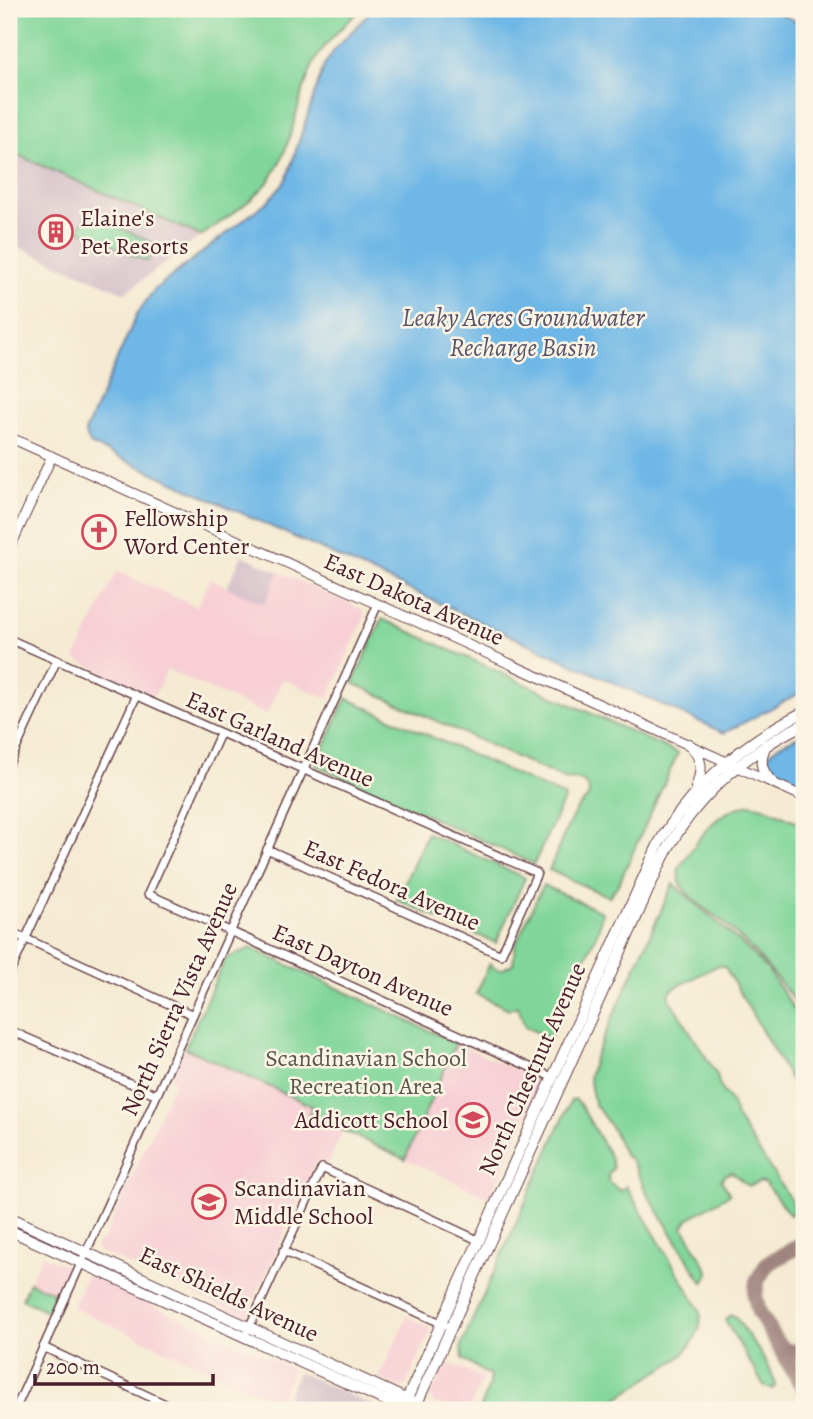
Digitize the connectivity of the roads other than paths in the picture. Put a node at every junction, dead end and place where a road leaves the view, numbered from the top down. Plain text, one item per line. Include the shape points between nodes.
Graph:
1 (9, 437) edge
2 (52, 456) junction
3 (11, 538) edge
4 (9, 550) edge
5 (378, 604) junction
6 (9, 639) edge
7 (57, 660) junction
8 (136, 697) junction
9 (804, 712) edge
10 (804, 724) edge
11 (220, 734) junction
12 (689, 744) junction
13 (766, 745) junction
14 (726, 761) junction
15 (9, 764) edge
16 (737, 766) junction
17 (303, 770) junction
18 (772, 782) junction
19 (694, 794) junction
20 (804, 797) edge
21 (267, 849) junction
22 (631, 915) junction
23 (9, 931) edge
24 (231, 931) junction
25 (25, 938) junction
26 (501, 955) joint
27 (9, 975) edge
28 (193, 1015) junction
29 (9, 1030) edge
30 (557, 1079) junction
31 (156, 1095) junction
32 (9, 1217) edge
33 (9, 1230) edge
34 (483, 1243) junction
35 (283, 1251) junction
36 (86, 1252) junction
37 (81, 1263) junction
38 (446, 1325) junction
39 (247, 1332) junction
40 (43, 1347) junction
41 (408, 1407) edge
42 (15, 1410) edge
43 (178, 1410) edge
44 (431, 1410) edge

1 - 2 street, East Dakota Avenue
2 - 3 street
2 - 5 street, East Dakota Avenue
3 - 4 street
5 - 12 street, East Dakota Avenue
5 - 17 street, North Sierra Vista Avenue
6 - 7 street, East Garland Avenue
7 - 8 street, East Garland Avenue
7 - 15 street
8 - 11 street, East Garland Avenue
8 - 25 street
9 - 14 main road, North Chestnut Avenue
10 - 13 main road, North Chestnut Avenue
11 - 17 street, East Garland Avenue
11 - 24 street, East Dayton Avenue via 148,894
12 - 14 street, East Dakota Avenue
12 - 19 main road via 702,765
13 - 16 main road, North Chestnut Avenue
13 - 18 main road via 761,765
14 - 16 street, East Dakota Avenue
14 - 19 main road, North Chestnut Avenue
16 - 18 street, East Dakota Avenue
16 - 22 main road, North Chestnut Avenue via 678,833
17 - 21 street, North Sierra Vista Avenue
17 - 26 street, East Garland Avenue via 537,873
18 - 20 street, East Dakota Avenue
19 - 22 main road, North Chestnut Avenue via 659,843
21 - 24 street, North Sierra Vista Avenue
21 - 26 street, East Fedora Avenue
22 - 30 main road, North Chestnut Avenue
23 - 25 street
24 - 28 street, North Sierra Vista Avenue
24 - 30 street, East Dayton Avenue
25 - 27 street
25 - 28 street
28 - 31 street, North Sierra Vista Avenue
29 - 31 street
30 - 34 main road, North Chestnut Avenue
31 - 36 street, North Sierra Vista Avenue
32 - 36 main road, East Shields Avenue
33 - 37 main road, East Shields Avenue
34 - 35 street via 322,1168
34 - 38 main road, North Chestnut Avenue
35 - 38 street
35 - 39 street
36 - 37 street, North Sierra Vista Avenue
36 - 39 main road, East Shields Avenue
37 - 39 main road, East Shields Avenue
37 - 40 street, North Sierra Vista Avenue
38 - 41 main road, North Chestnut Avenue
39 - 41 main road, East Shields Avenue
40 - 42 street, North Sierra Vista Avenue
40 - 43 street
41 - 44 street, East Shields Avenue

